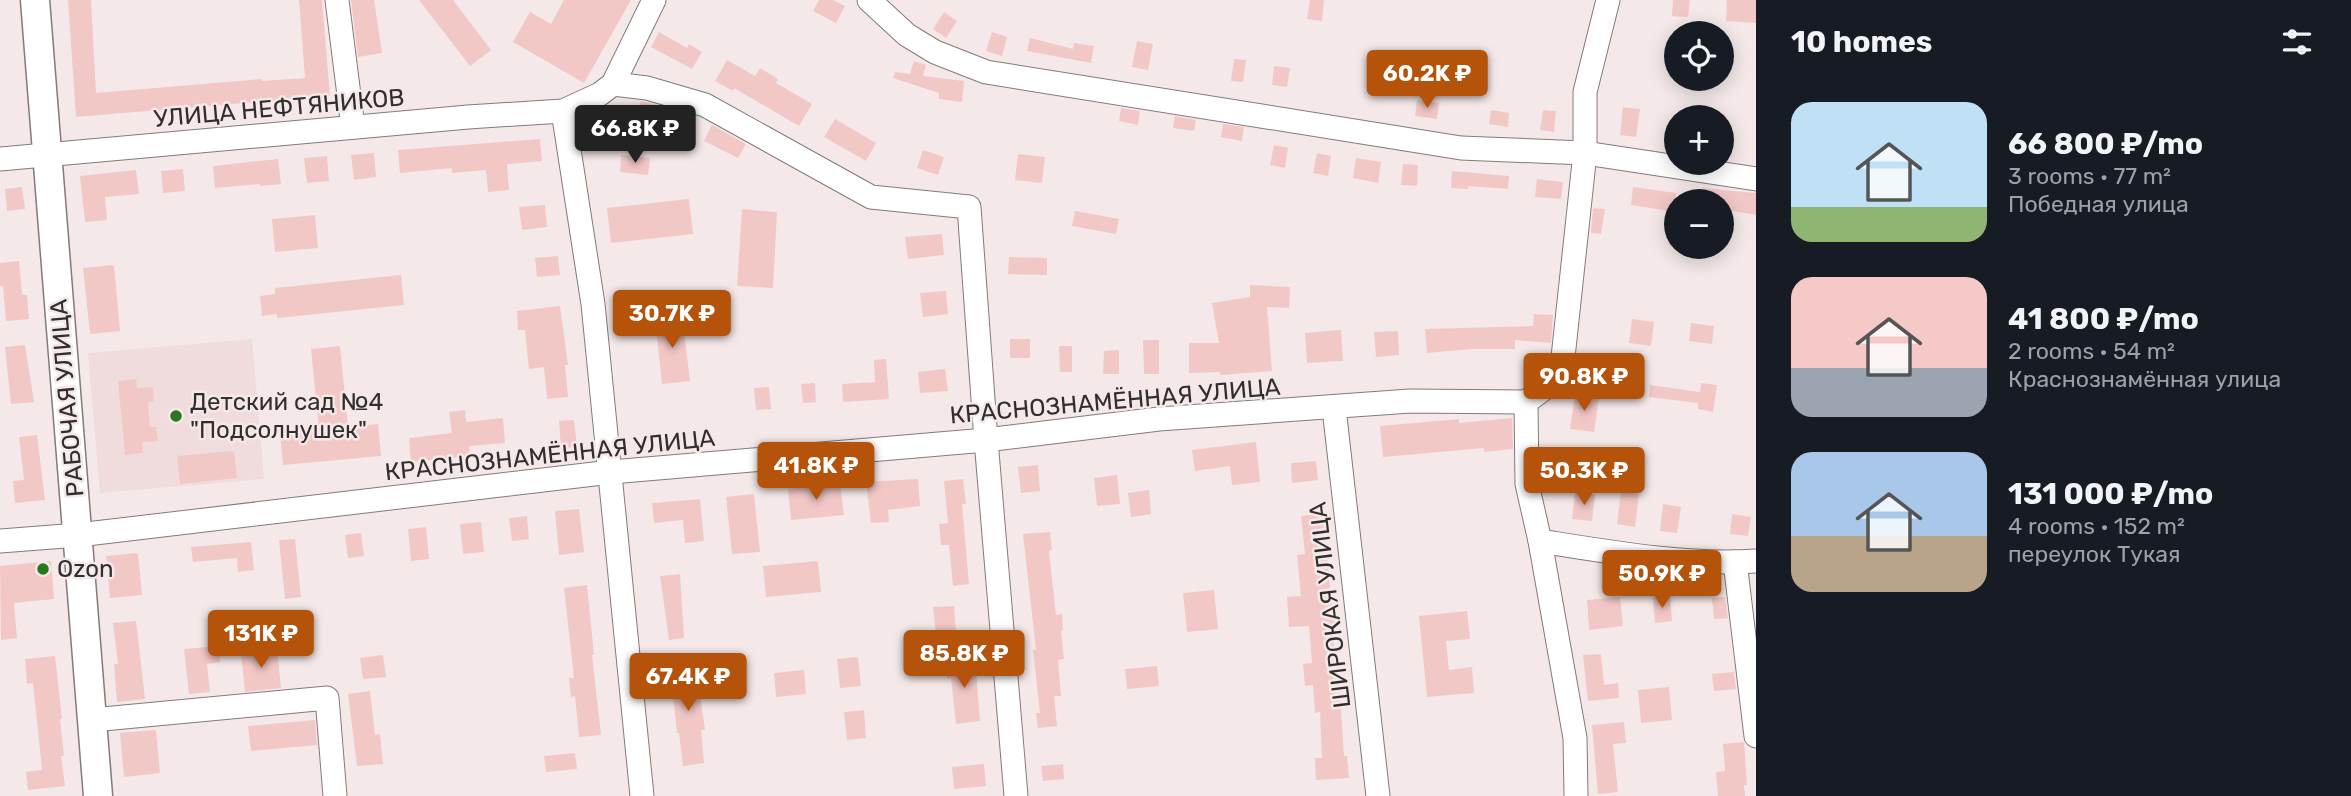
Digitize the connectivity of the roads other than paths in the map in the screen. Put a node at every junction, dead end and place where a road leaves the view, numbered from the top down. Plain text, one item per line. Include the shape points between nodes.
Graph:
1 (35, 0) edge
2 (337, 0) edge
3 (654, 0) edge
4 (869, 0) edge
5 (1608, 0) edge
6 (612, 83) junction
7 (563, 111) junction
8 (353, 127) junction
9 (1585, 153) junction
10 (47, 156) junction
11 (0, 159) edge
12 (1756, 179) edge
13 (1526, 402) junction
14 (1334, 408) junction
15 (986, 440) junction
16 (611, 472) junction
17 (78, 535) junction
18 (0, 541) edge
19 (1540, 541) junction
20 (1746, 561) edge
21 (92, 720) junction
22 (1756, 736) edge
23 (98, 796) edge
24 (335, 796) edge
25 (642, 796) edge
26 (1016, 796) edge
27 (1378, 796) edge
28 (1576, 796) edge

1 - 10 main road, РАБОЧАЯ УЛИЦА
2 - 8 street
3 - 6 street
4 - 9 street via 907,35 935,52 986,72 1461,148
5 - 9 street via 1585,92
6 - 7 street via 600,94
6 - 15 street via 705,104 871,197 969,206
7 - 8 street, УЛИЦА НЕФТЯНИКОВ
7 - 16 street via 593,304
8 - 10 street, УЛИЦА НЕФТЯНИКОВ
9 - 12 street
9 - 13 street via 1561,376
10 - 11 street, УЛИЦА НЕФТЯНИКОВ
10 - 17 main road, РАБОЧАЯ УЛИЦА
13 - 14 street, КРАСНОЗНАМЁННАЯ УЛИЦА via 1410,401
13 - 19 street via 1527,484
14 - 15 street, КРАСНОЗНАМЁННАЯ УЛИЦА via 1159,419
14 - 27 street, ШИРОКАЯ УЛИЦА
15 - 16 street, КРАСНОЗНАМЁННАЯ УЛИЦА
15 - 26 street
16 - 17 street, КРАСНОЗНАМЁННАЯ УЛИЦА
16 - 25 street
17 - 18 street, КРАСНОЗНАМЁННАЯ УЛИЦА
17 - 21 main road, РАБОЧАЯ УЛИЦА
19 - 20 street via 1630,555
19 - 28 street via 1575,738
20 - 22 street
21 - 23 main road, РАБОЧАЯ УЛИЦА
21 - 24 street via 327,698

